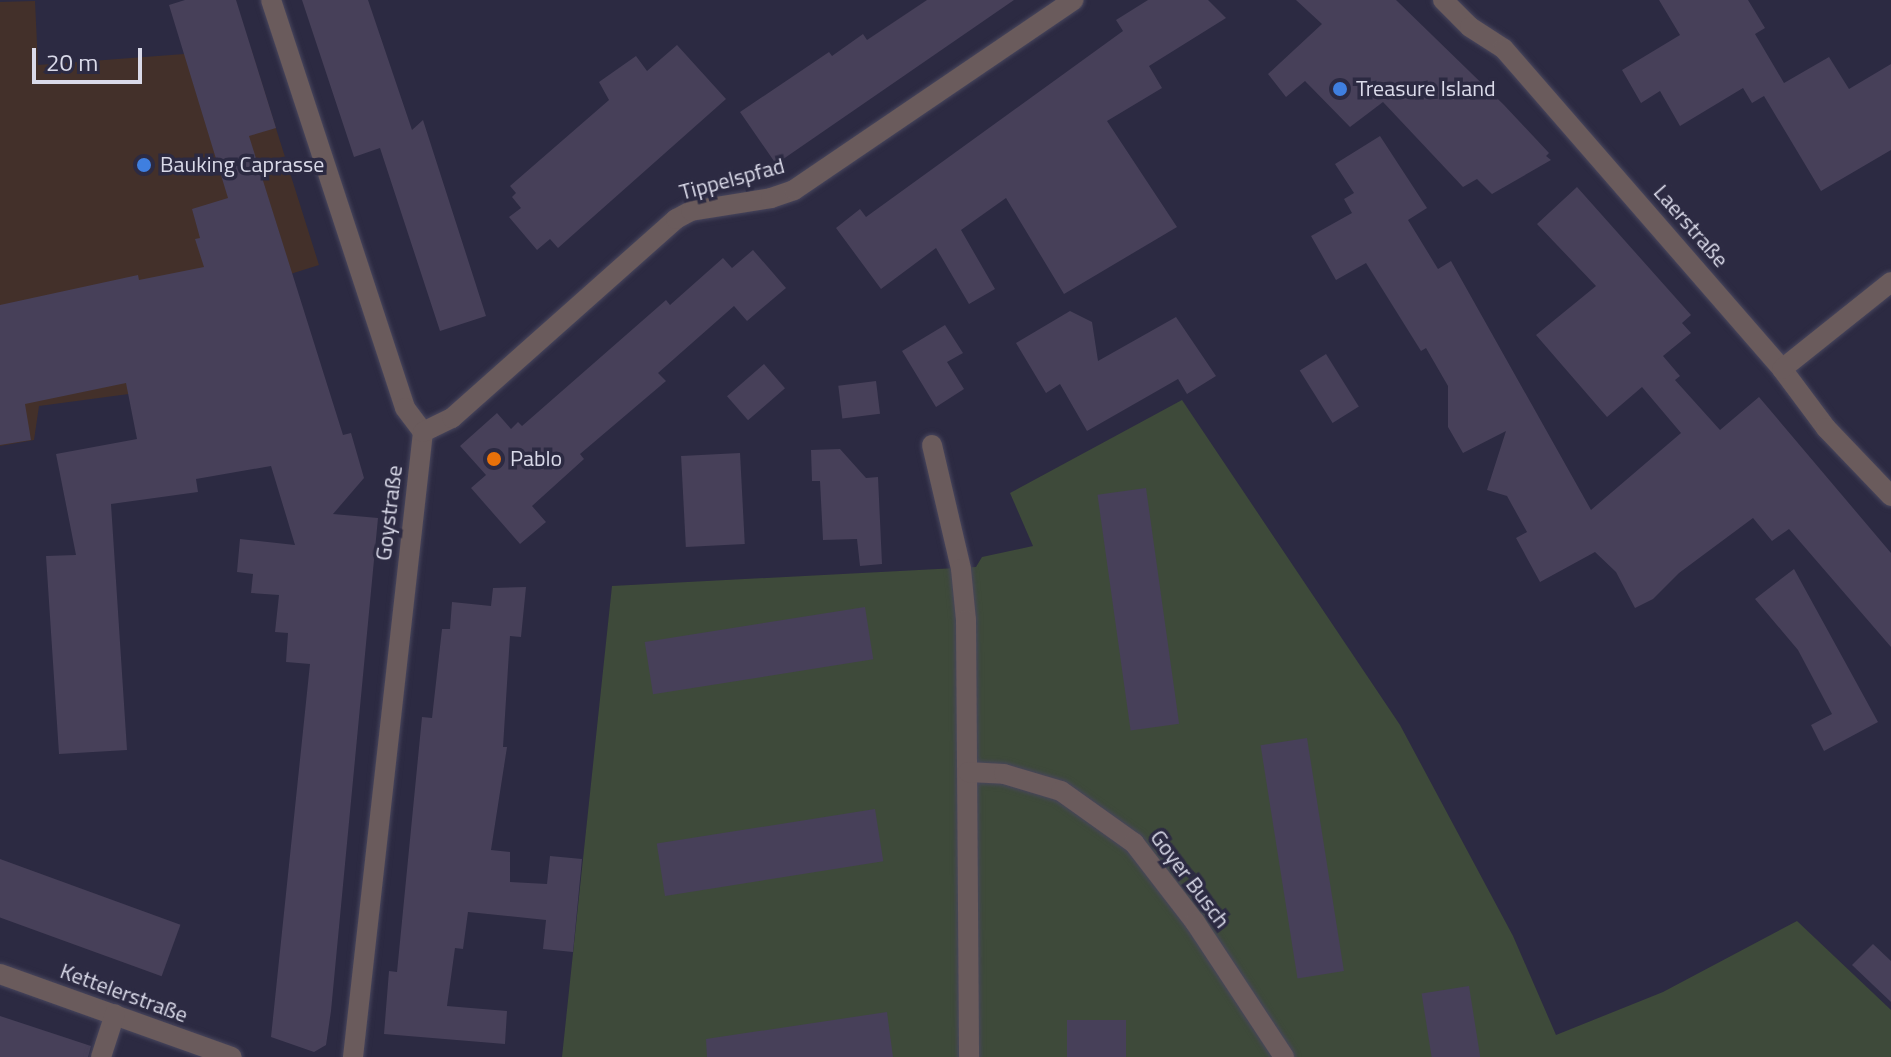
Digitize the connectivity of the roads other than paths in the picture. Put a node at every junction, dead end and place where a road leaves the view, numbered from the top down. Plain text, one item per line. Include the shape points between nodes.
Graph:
1 (271, 0) edge
2 (1074, 0) edge
3 (1443, 0) edge
4 (1891, 282) edge
5 (1782, 369) junction
6 (423, 432) junction
7 (932, 445) dead end
8 (1891, 496) edge
9 (968, 772) junction
10 (0, 974) edge
11 (115, 1014) junction
12 (101, 1057) edge
13 (232, 1057) edge
14 (353, 1057) edge
15 (969, 1057) edge
16 (1284, 1057) edge

1 - 6 street via 405,408
2 - 6 street, Tippelspfad via 794,190 691,211 676,219 452,418
3 - 5 street, Laerstraße via 1470,27 1504,49
4 - 5 street
5 - 8 street, Laerstraße via 1826,428
6 - 14 street, Goystraße
7 - 9 street via 961,569
9 - 15 street
9 - 16 street, Goyer Busch via 1004,774 1061,791 1134,843 1195,922
10 - 11 street, Kettelerstraße
11 - 12 street
11 - 13 street, Kettelerstraße

